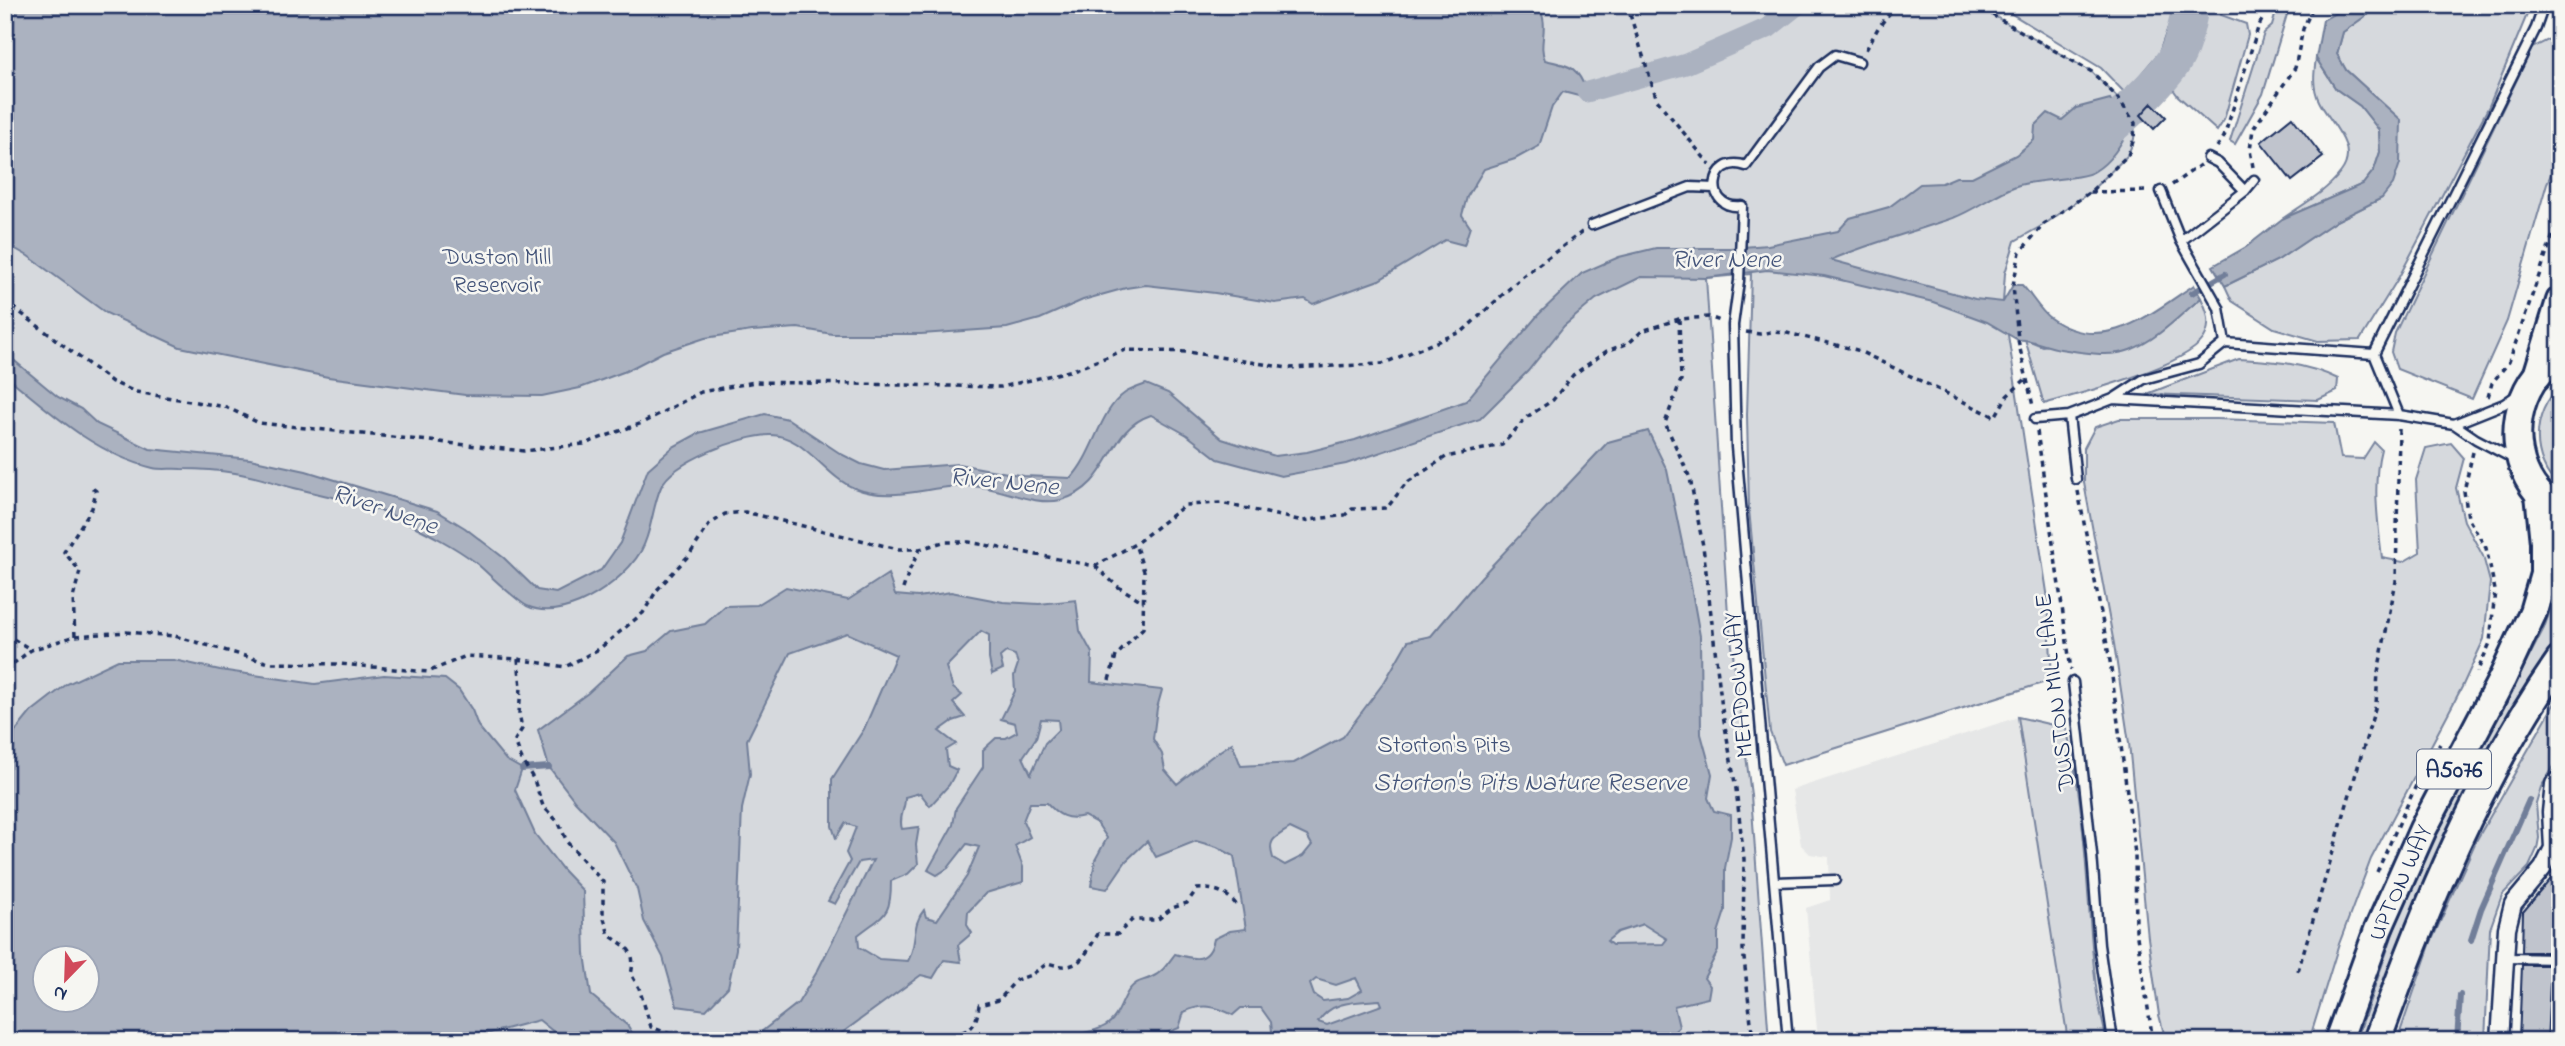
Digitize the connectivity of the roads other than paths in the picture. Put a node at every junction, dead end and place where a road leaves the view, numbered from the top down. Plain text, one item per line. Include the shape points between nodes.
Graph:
1 (2544, 5) edge
2 (1859, 62) road end
3 (2208, 158) road end
4 (2254, 180) road end
5 (1715, 188) junction
6 (2161, 191) road end
7 (2245, 191) junction
8 (1592, 225) road end
9 (2181, 241) junction
10 (2560, 301) edge
11 (2225, 343) junction
12 (2374, 354) junction
13 (2560, 356) edge
14 (2534, 380) junction
15 (2113, 399) junction
16 (2399, 415) junction
17 (2069, 416) junction
18 (2035, 419) road end
19 (2454, 425) junction
20 (2521, 463) junction
21 (2076, 479) road end
22 (2549, 502) edge
23 (2560, 660) edge
24 (2073, 682) road end
25 (2560, 779) edge
26 (2556, 849) edge
27 (1835, 880) dead end
28 (1776, 882) junction
29 (2505, 958) junction
30 (2560, 958) edge
31 (1788, 1041) edge
32 (2113, 1041) edge
33 (2338, 1041) edge
34 (2376, 1041) edge
35 (2500, 1041) edge

1 - 12 lane
2 - 5 lane via 1835,55 1819,67 1746,166 1729,165 1718,174
3 - 7 lane
4 - 7 lane
5 - 8 lane via 1690,187
5 - 28 lane, MEADOW WAY via 1722,201 1742,206 1733,325 1736,447
6 - 9 lane
7 - 9 lane
9 - 11 lane via 2219,308
10 - 14 highway
11 - 12 lane
11 - 15 lane via 2199,364 2144,379
12 - 16 lane
13 - 14 highway
14 - 19 lane via 2504,404
14 - 20 highway via 2520,407 2516,429
15 - 16 lane
15 - 17 lane
16 - 19 lane
17 - 18 lane
17 - 21 lane
19 - 20 lane
20 - 22 highway
22 - 33 highway, UPTON WAY / A5076 via 2544,574 2533,612 2423,829 2378,930
23 - 34 highway, UPTON WAY / A5076 via 2496,763 2456,844
24 - 32 lane, DUSTON MILL LANE
25 - 26 street via 2554,784 2551,812
26 - 29 street via 2513,904
27 - 28 lane
28 - 31 lane, MEADOW WAY
29 - 30 lane
29 - 35 street

